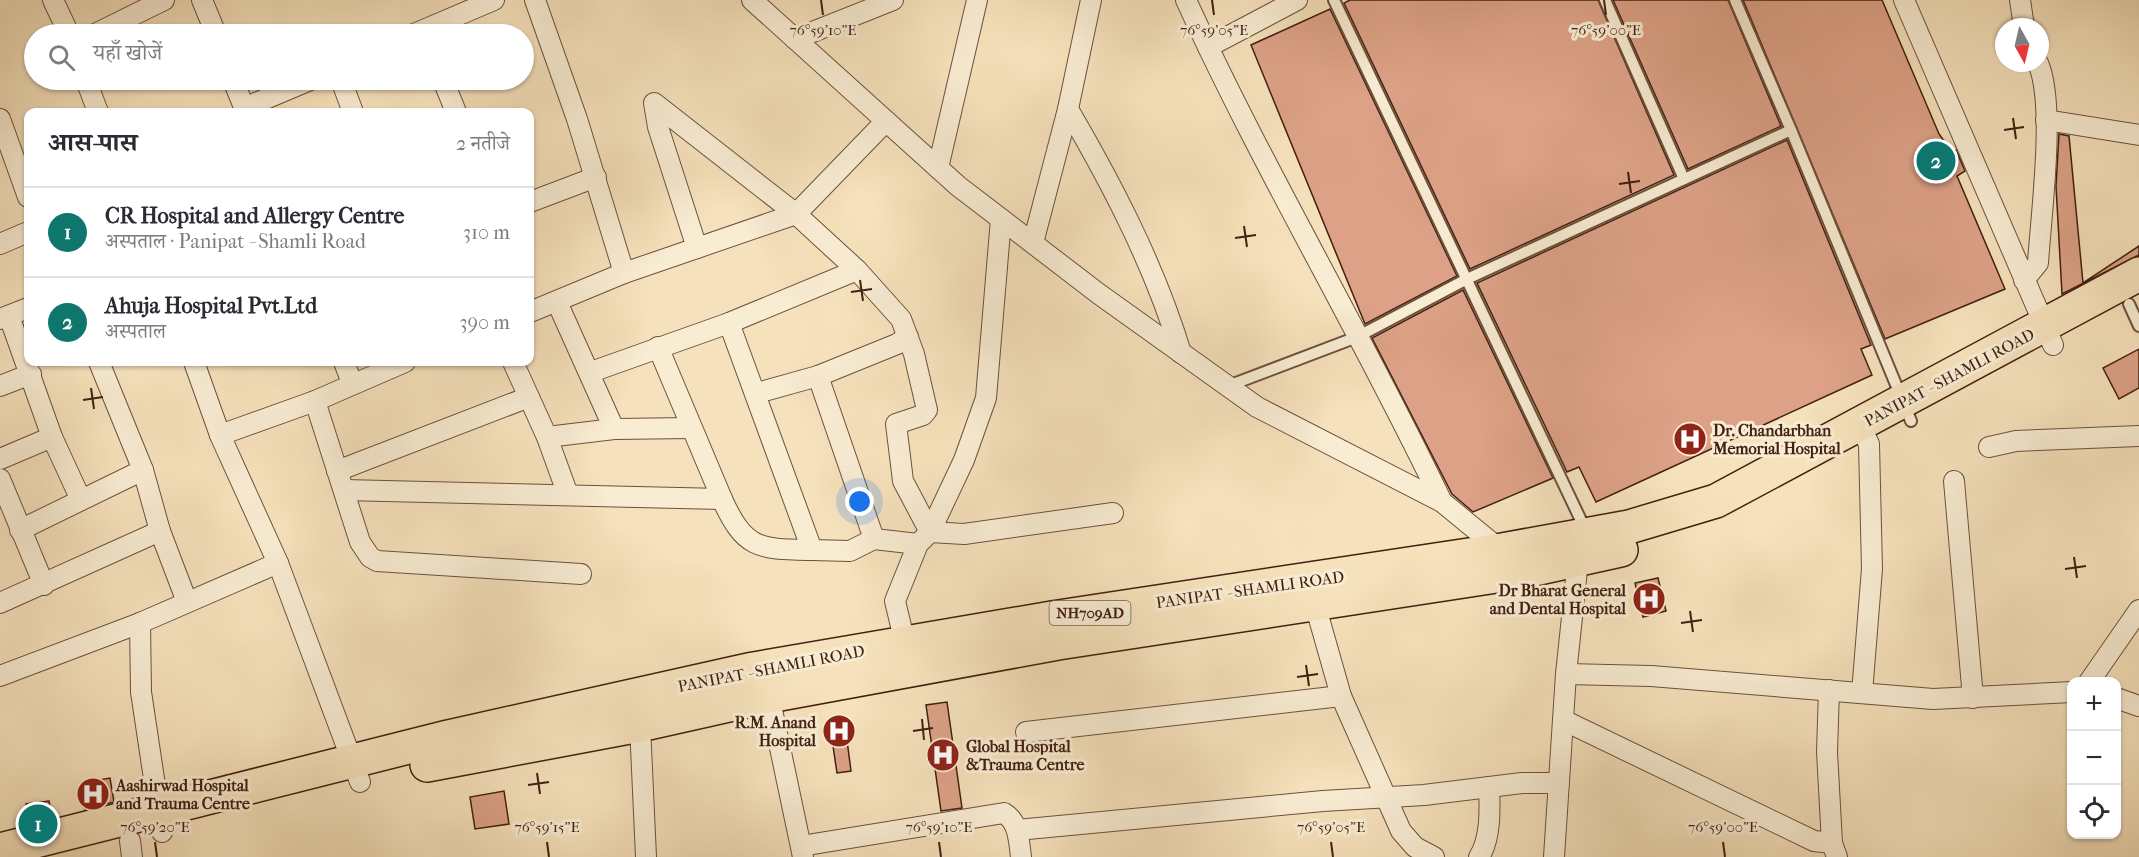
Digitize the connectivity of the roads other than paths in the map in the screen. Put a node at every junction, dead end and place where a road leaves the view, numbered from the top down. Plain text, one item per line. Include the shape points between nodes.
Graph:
1 (53, 0) edge
2 (164, 0) edge
3 (202, 0) edge
4 (494, 0) edge
5 (536, 0) edge
6 (752, 0) edge
7 (893, 0) edge
8 (977, 0) edge
9 (1091, 0) edge
10 (1186, 0) edge
11 (1297, 0) edge
12 (1334, 0) edge
13 (1605, 0) edge
14 (1735, 0) edge
15 (1904, 0) edge
16 (2020, 0) edge
17 (2023, 18) edge
18 (64, 24) edge
19 (115, 24) edge
20 (212, 24) edge
21 (442, 24) edge
22 (795, 39) junction
23 (1208, 47) junction
24 (2041, 72) edge
25 (90, 90) edge
26 (237, 90) edge
27 (288, 90) edge
28 (345, 90) edge
29 (447, 90) edge
30 (96, 108) edge
31 (244, 108) edge
32 (249, 108) edge
33 (352, 108) edge
34 (454, 108) edge
35 (1068, 109) junction
36 (0, 119) edge
37 (2046, 120) junction
38 (886, 121) junction
39 (1791, 130) junction
40 (2139, 135) edge
41 (938, 168) junction
42 (596, 177) junction
43 (1684, 179) junction
44 (24, 186) edge
45 (534, 200) edge
46 (796, 214) junction
47 (1000, 219) junction
48 (24, 234) edge
49 (1032, 243) junction
50 (0, 244) edge
51 (697, 248) junction
52 (857, 270) junction
53 (624, 273) junction
54 (1467, 279) junction
55 (2024, 280) junction
56 (2136, 300) edge
57 (556, 302) junction
58 (24, 310) edge
59 (534, 310) edge
60 (4, 318) edge
61 (729, 323) junction
62 (2048, 335) junction
63 (908, 337) junction
64 (1357, 337) junction
65 (658, 348) junction
66 (1181, 353) junction
67 (24, 359) edge
68 (27, 366) edge
69 (101, 366) edge
70 (195, 366) edge
71 (346, 366) edge
72 (395, 366) edge
73 (515, 366) edge
74 (591, 372) junction
75 (31, 374) junction
76 (818, 376) junction
77 (352, 383) junction
78 (0, 386) edge
79 (1227, 386) junction
80 (756, 393) junction
81 (529, 397) junction
82 (315, 401) junction
83 (1907, 412) junction
84 (692, 428) junction
85 (614, 429) junction
86 (220, 435) junction
87 (1865, 435) junction
88 (2139, 436) edge
89 (52, 437) junction
90 (547, 437) junction
91 (1989, 447) dead end
92 (0, 459) edge
93 (144, 470) junction
94 (337, 471) junction
95 (0, 480) edge
96 (1953, 482) dead end
97 (344, 490) junction
98 (568, 495) junction
99 (722, 499) junction
100 (81, 500) junction
101 (1442, 502) junction
102 (1113, 513) dead end
103 (20, 530) junction
104 (160, 531) junction
105 (924, 538) junction
106 (874, 539) junction
107 (1583, 547) junction
108 (812, 550) junction
109 (1509, 561) junction
110 (278, 563) junction
111 (581, 574) dead end
112 (44, 585) junction
113 (1312, 593) junction
114 (187, 602) junction
115 (0, 603) edge
116 (2139, 610) edge
117 (140, 623) junction
118 (905, 643) junction
119 (1, 672) edge
120 (1566, 674) junction
121 (2092, 677) edge
122 (767, 682) junction
123 (1829, 690) junction
124 (2067, 692) edge
125 (1862, 693) junction
126 (1341, 696) junction
127 (1973, 698) junction
128 (2121, 701) edge
129 (2139, 706) edge
130 (1563, 720) junction
131 (640, 725) junction
132 (1026, 732) dead end
133 (356, 772) junction
134 (1559, 783) junction
135 (1489, 787) junction
136 (1388, 797) junction
137 (160, 821) junction
138 (1017, 830) junction
139 (131, 849) edge
140 (0, 850) edge
141 (1834, 850) edge
142 (802, 852) edge
143 (64, 857) edge
144 (646, 857) edge
145 (1021, 857) edge
146 (1434, 857) edge
147 (1479, 857) edge
148 (1554, 857) edge

1 - 18 street
2 - 19 street
3 - 20 street
4 - 21 street
5 - 42 street
6 - 22 street
7 - 22 street
8 - 41 street
9 - 35 street
10 - 23 street
11 - 23 street
12 - 54 lane
13 - 43 lane
14 - 39 lane
15 - 55 street
16 - 17 street
22 - 38 street
23 - 64 street
24 - 37 street
25 - 30 street
26 - 31 street
27 - 32 street
28 - 33 street
29 - 34 street
35 - 49 street
35 - 66 street via 1103,169 1138,244 1169,314
36 - 44 street
37 - 40 street
37 - 55 street via 2038,263
38 - 41 street
38 - 46 street
39 - 43 lane
39 - 83 lane
41 - 47 street
42 - 45 street
42 - 53 street
43 - 54 lane
46 - 51 street
46 - 51 street via 654,103
46 - 52 street
47 - 49 street
47 - 105 street via 986,398 964,460
48 - 50 street
49 - 66 street
51 - 53 street
52 - 61 street
52 - 63 street via 901,319
53 - 57 street
54 - 64 lane
54 - 107 lane
55 - 62 street
56 - 62 highway, PANIPAT - SHAMLI ROAD / NH709AD
57 - 59 street
57 - 74 street
58 - 60 street
60 - 67 street
61 - 65 street
61 - 80 street
62 - 83 highway, PANIPAT - SHAMLI ROAD / NH709AD
63 - 76 street
63 - 105 street via 927,410 896,425 903,481
64 - 79 lane
64 - 101 street via 1394,402
65 - 74 street
65 - 84 street
66 - 79 street
68 - 75 street
69 - 93 street
70 - 86 street
71 - 77 street
72 - 77 street
73 - 81 street
74 - 85 street
75 - 78 street
75 - 89 street
76 - 80 street
76 - 106 street
77 - 82 street
79 - 101 street via 1257,407
80 - 108 street
81 - 90 street
81 - 94 street
82 - 86 street
82 - 94 street
83 - 87 highway, PANIPAT - SHAMLI ROAD / NH709AD
84 - 85 street
84 - 99 street
85 - 90 street
86 - 110 street
87 - 107 highway, PANIPAT - SHAMLI ROAD / NH709AD via 1727,521
87 - 125 street via 1872,569
88 - 91 street via 2016,441
89 - 92 street
89 - 100 street
90 - 98 street
93 - 100 street
93 - 104 street
94 - 97 street
95 - 103 street
96 - 127 street
97 - 98 street
97 - 111 street via 360,542 377,561
98 - 99 street
99 - 108 street via 734,527 765,548
100 - 103 street
101 - 109 street
102 - 105 street
103 - 112 street
104 - 112 street
104 - 114 street
105 - 106 street
105 - 118 street via 895,601
106 - 108 street via 850,551
107 - 109 highway, PANIPAT - SHAMLI ROAD / NH709AD
107 - 120 street
109 - 113 highway, PANIPAT - SHAMLI ROAD / NH709AD
110 - 114 street
110 - 133 street
112 - 115 street
113 - 118 highway, PANIPAT - SHAMLI ROAD / NH709AD via 1052,618
113 - 122 highway, PANIPAT - SHAMLI ROAD / NH709AD via 1058,643
113 - 126 street
114 - 117 street
116 - 121 street
117 - 119 street
117 - 137 street via 141,692
118 - 122 highway, PANIPAT - SHAMLI ROAD / NH709AD
120 - 123 street via 1662,676
120 - 130 street
122 - 131 highway, PANIPAT - SHAMLI ROAD / NH709AD
122 - 133 highway, PANIPAT - SHAMLI ROAD / NH709AD via 448,737
122 - 142 street
123 - 125 street
123 - 141 street via 1827,752
124 - 127 street
125 - 127 street
126 - 132 street
126 - 136 street
128 - 129 street
130 - 134 street
130 - 141 street
131 - 133 highway, PANIPAT - SHAMLI ROAD / NH709AD
131 - 144 street
133 - 137 highway, PANIPAT - SHAMLI ROAD / NH709AD
134 - 135 street
134 - 148 street
135 - 136 street
135 - 147 street via 1484,850
136 - 138 street
136 - 146 street via 1409,842
137 - 139 highway, PANIPAT - SHAMLI ROAD / NH709AD
137 - 140 highway, PANIPAT - SHAMLI ROAD / NH709AD
138 - 142 street via 1009,815 1000,813
138 - 145 street
139 - 143 highway, PANIPAT - SHAMLI ROAD / NH709AD

